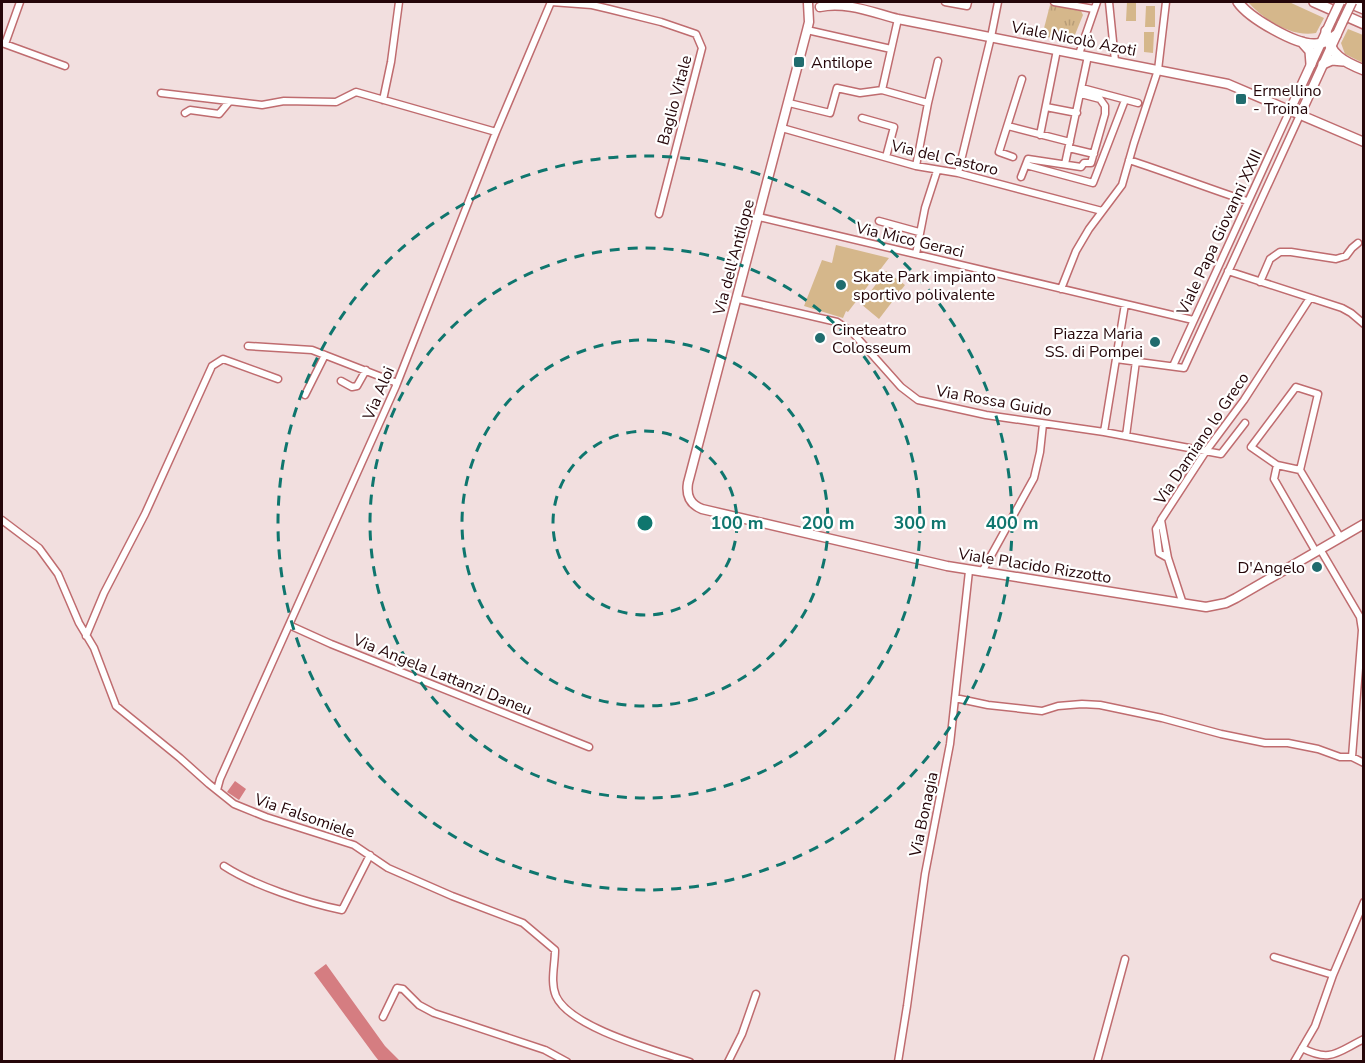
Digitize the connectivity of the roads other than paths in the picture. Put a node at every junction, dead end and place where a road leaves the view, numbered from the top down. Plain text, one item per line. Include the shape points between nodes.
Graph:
1 (20, 2) edge
2 (399, 2) edge
3 (551, 2) edge
4 (808, 2) edge
5 (838, 2) edge
6 (945, 2) edge
7 (968, 2) edge
8 (998, 2) edge
9 (1054, 2) edge
10 (1097, 2) edge
11 (1109, 2) edge
12 (1166, 2) edge
13 (1238, 2) edge
14 (1314, 2) edge
15 (1340, 2) edge
16 (1350, 2) edge
17 (820, 6) edge
18 (849, 7) junction
19 (1094, 9) junction
20 (1364, 9) edge
21 (898, 19) junction
22 (1364, 24) edge
23 (808, 26) junction
24 (1336, 35) joint
25 (991, 37) junction
26 (1326, 41) junction
27 (1302, 42) junction
28 (3, 43) edge
29 (891, 49) junction
30 (1057, 50) junction
31 (1083, 55) junction
32 (938, 61) dead end
33 (1115, 61) junction
34 (1343, 61) junction
35 (1311, 64) junction
36 (1323, 64) junction
37 (65, 66) dead end
38 (1158, 70) junction
39 (1364, 70) edge
40 (1022, 79) dead end
41 (882, 90) junction
42 (1081, 91) junction
43 (161, 93) dead end
44 (383, 100) junction
45 (1125, 100) junction
46 (229, 102) junction
47 (789, 103) junction
48 (928, 103) junction
49 (1138, 103) dead end
50 (1046, 107) junction
51 (1290, 110) junction
52 (185, 113) dead end
53 (1077, 113) junction
54 (1300, 115) junction
55 (861, 118) dead end
56 (1008, 126) junction
57 (782, 128) junction
58 (496, 132) junction
59 (1040, 135) junction
60 (1364, 142) edge
61 (1070, 145) junction
62 (1094, 154) junction
63 (886, 157) junction
64 (1013, 157) dead end
65 (1129, 160) junction
66 (1091, 163) junction
67 (1065, 164) junction
68 (1026, 165) junction
69 (916, 166) junction
70 (1100, 166) junction
71 (1081, 168) junction
72 (937, 171) junction
73 (958, 172) junction
74 (1022, 177) dead end
75 (1077, 178) junction
76 (1247, 201) junction
77 (1102, 212) junction
78 (659, 214) dead end
79 (759, 217) junction
80 (879, 221) dead end
81 (919, 232) junction
82 (1358, 243) dead end
83 (916, 254) junction
84 (1228, 271) junction
85 (1260, 282) junction
86 (1061, 289) junction
87 (1310, 298) junction
88 (738, 299) junction
89 (1125, 304) junction
90 (1193, 320) junction
91 (1364, 324) edge
92 (248, 346) dead end
93 (325, 354) junction
94 (1116, 359) junction
95 (1136, 361) junction
96 (1173, 366) junction
97 (366, 370) junction
98 (279, 380) dead end
99 (341, 381) dead end
100 (397, 383) junction
101 (305, 395) dead end
102 (1245, 423) dead end
103 (1043, 424) junction
104 (1104, 432) junction
105 (1126, 436) junction
106 (1206, 451) junction
107 (1277, 465) junction
108 (1300, 470) junction
109 (689, 499) joint
110 (2, 520) edge
111 (1364, 524) edge
112 (1340, 537) junction
113 (1318, 551) junction
114 (969, 570) junction
115 (982, 572) junction
116 (1183, 604) junction
117 (289, 625) junction
118 (86, 636) junction
119 (955, 698) junction
120 (589, 747) dead end
121 (1352, 757) junction
122 (1364, 763) edge
123 (217, 790) junction
124 (370, 855) junction
125 (224, 866) dead end
126 (1364, 902) edge
127 (1274, 957) dead end
128 (1125, 959) dead end
129 (1333, 975) junction
130 (756, 994) dead end
131 (383, 1017) dead end
132 (1364, 1039) edge
133 (1302, 1048) junction
134 (567, 1062) edge
135 (690, 1062) edge
136 (728, 1062) edge
137 (898, 1062) edge
138 (1097, 1062) edge
139 (1294, 1062) edge

1 - 28 street
2 - 44 street
3 - 58 street, Via Aloi
3 - 78 street, Baglio Vitale via 592,5 635,15 696,34 700,41 698,68
4 - 17 street via 812,8
4 - 23 street
5 - 18 street
6 - 7 street via 967,6
8 - 25 street
9 - 19 street
10 - 19 street
11 - 33 street
12 - 38 street
13 - 27 main road via 1260,23
14 - 22 main road
15 - 26 street, bridge
16 - 20 main road
16 - 24 street, bridge
17 - 18 street
17 - 23 street
18 - 21 street, Viale Nicolò Azoti
19 - 31 street
21 - 25 street, Viale Nicolò Azoti
21 - 29 street
23 - 29 street
23 - 47 street, Via dell'Antilope
24 - 26 main road
25 - 30 street, Viale Nicolò Azoti
25 - 73 street
26 - 27 main road
26 - 34 main road
26 - 35 street
26 - 36 street
27 - 35 main road via 1310,51
28 - 37 street
29 - 41 street
30 - 31 street, Viale Nicolò Azoti
30 - 50 street
31 - 33 street, Viale Nicolò Azoti
31 - 42 street
32 - 48 street
33 - 38 street, Viale Nicolò Azoti
34 - 36 main road
34 - 39 main road
35 - 51 street
36 - 54 street
38 - 51 street, Viale Nicolò Azoti via 1228,84
38 - 65 street
40 - 56 street
41 - 47 street via 860,93 837,88 830,113
41 - 48 street
42 - 45 street
42 - 53 street
42 - 62 street via 1100,99 1105,106
43 - 46 street
44 - 46 street via 356,92 328,103
44 - 58 street
45 - 49 street
45 - 70 street
46 - 52 street via 219,114 190,110
47 - 57 street, Via dell'Antilope
48 - 69 street
50 - 53 street
50 - 59 street
51 - 54 street, Viale Nicolò Azoti
51 - 76 street, Viale Papa Giovanni XXIII
53 - 61 street
54 - 60 street
54 - 84 street, Viale Papa Giovanni XXIII
55 - 63 street via 894,127
56 - 59 street
56 - 64 street via 999,152
57 - 63 street, Via del Castoro
57 - 79 street, Via dell'Antilope
58 - 100 street, Via Aloi
59 - 61 street
61 - 62 street
61 - 67 street
62 - 66 street
63 - 69 street, Via del Castoro
65 - 76 street
65 - 77 street via 1122,185
66 - 70 street
66 - 71 street via 1084,163
67 - 68 street via 1028,159
67 - 71 street
68 - 74 street
68 - 75 street
69 - 72 street, Via del Castoro
70 - 75 street via 1093,183
71 - 75 street
72 - 73 street, Via del Castoro
72 - 81 street
73 - 77 street, Via del Castoro
76 - 90 street, Viale Papa Giovanni XXIII
77 - 86 street via 1076,251
79 - 83 street, Via Mico Geraci
79 - 88 street, Via dell'Antilope
80 - 81 street
81 - 83 street
82 - 85 street via 1346,256 1336,259 1280,252 1270,259
83 - 86 street, Via Mico Geraci
84 - 85 street
84 - 96 street, Viale Papa Giovanni XXIII via 1184,368
85 - 87 street
86 - 89 street, Via Mico Geraci
87 - 91 street via 1351,312
87 - 106 street, Via Damiano lo Greco
88 - 103 street, Via Rossa Guido via 837,322 852,332 901,387 918,400
88 - 109 street, Via dell'Antilope via 688,483
89 - 90 street, Via Mico Geraci
89 - 94 street
90 - 96 street, Viale Papa Giovanni XXIII
92 - 93 street
93 - 97 street
93 - 101 street
94 - 95 street
94 - 104 street
95 - 96 street
95 - 105 street
97 - 99 street via 357,386
97 - 100 street
98 - 118 street via 223,359 212,366
100 - 117 street, Via Aloi
102 - 106 street via 1221,454
103 - 104 street, Via Rossa Guido
103 - 115 street via 1034,478
104 - 105 street, Via Rossa Guido
105 - 106 street, Via Rossa Guido
106 - 116 street, Via Damiano lo Greco via 1161,520
107 - 108 street
107 - 108 street via 1251,447 1296,387 1318,394
107 - 113 street via 1274,479
108 - 112 street
109 - 114 street, Viale Placido Rizzotto via 702,510
110 - 118 street, Via Falsomiele via 39,548 63,584
111 - 112 street, Viale Placido Rizzotto
112 - 113 street, Viale Placido Rizzotto
113 - 116 street, Viale Placido Rizzotto via 1226,603 1206,607
113 - 121 street via 1360,617
114 - 115 street, Viale Placido Rizzotto
114 - 119 street, Via Bonagia
115 - 116 street, Viale Placido Rizzotto
117 - 120 street, Via Angela Lattanzi Daneu
117 - 123 street, Via Aloi
118 - 123 street, Via Falsomiele via 116,706
119 - 121 street via 1042,711 1058,706 1100,705 1221,734
119 - 137 street, Via Bonagia via 946,776 925,874
121 - 122 street
123 - 124 street, Via Falsomiele via 234,804 266,818 354,845
124 - 125 street via 342,910 242,878
124 - 135 street, Via Falsomiele via 388,868 523,923 555,950 556,995 565,1008 593,1027
126 - 129 street
127 - 129 street
128 - 138 street
129 - 133 street via 1315,1026
130 - 136 street
131 - 134 street via 397,988 403,988 419,1005 434,1013 545,1050
132 - 133 street via 1327,1057
133 - 139 street

